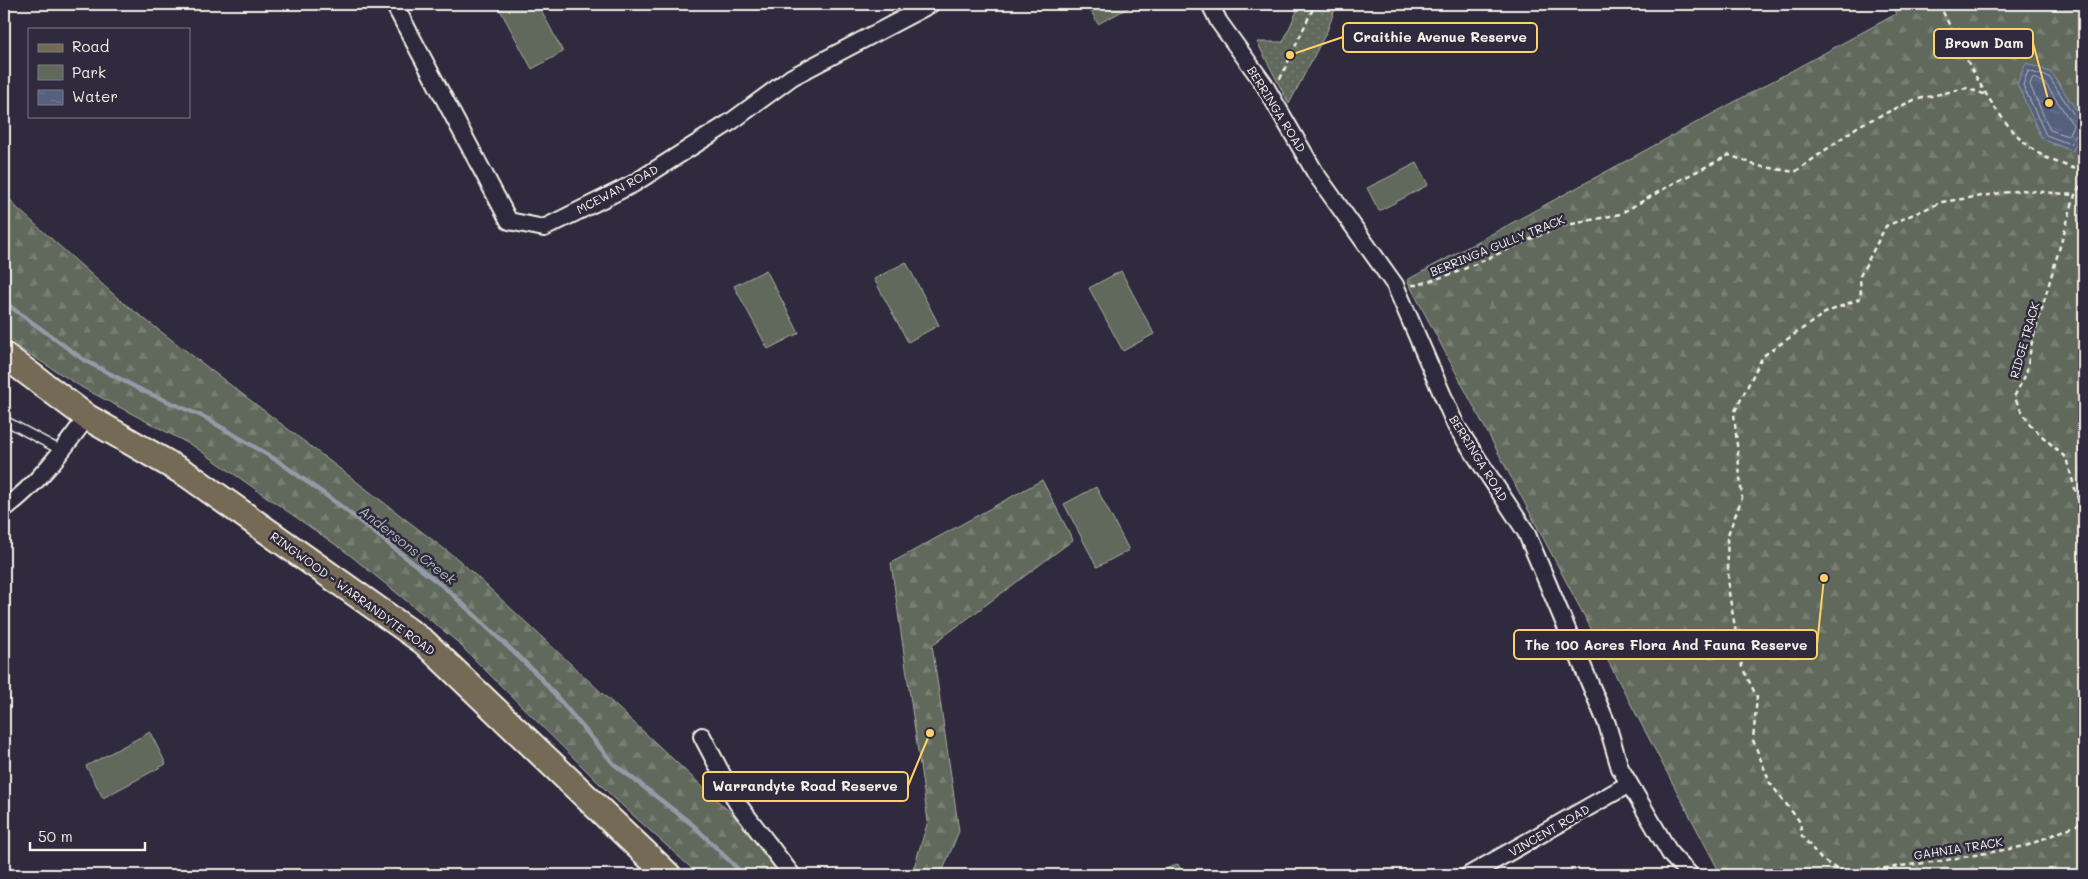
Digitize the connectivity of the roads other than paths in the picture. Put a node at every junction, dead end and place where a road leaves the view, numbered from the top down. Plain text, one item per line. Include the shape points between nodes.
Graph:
1 (394, 4) edge
2 (931, 4) edge
3 (1210, 4) edge
4 (4, 355) edge
5 (87, 418) junction
6 (4, 420) edge
7 (62, 451) junction
8 (4, 509) edge
9 (702, 736) dead end
10 (1629, 784) junction
11 (668, 875) edge
12 (792, 875) edge
13 (1469, 875) edge
14 (1690, 875) edge

1 - 2 street, MCEWAN ROAD via 509,221 544,228 633,184 732,121 792,77
3 - 10 street, BERRINGA ROAD via 1272,97 1316,174 1395,285 1456,426 1526,532
4 - 5 main road, RINGWOOD - WARRANDYTE ROAD
5 - 7 street
5 - 11 main road, RINGWOOD - WARRANDYTE ROAD via 188,475 424,642
6 - 7 lane
7 - 8 street via 22,496
9 - 12 street via 737,803
10 - 13 street, VINCENT ROAD
10 - 14 street, BERRINGA ROAD via 1671,855

